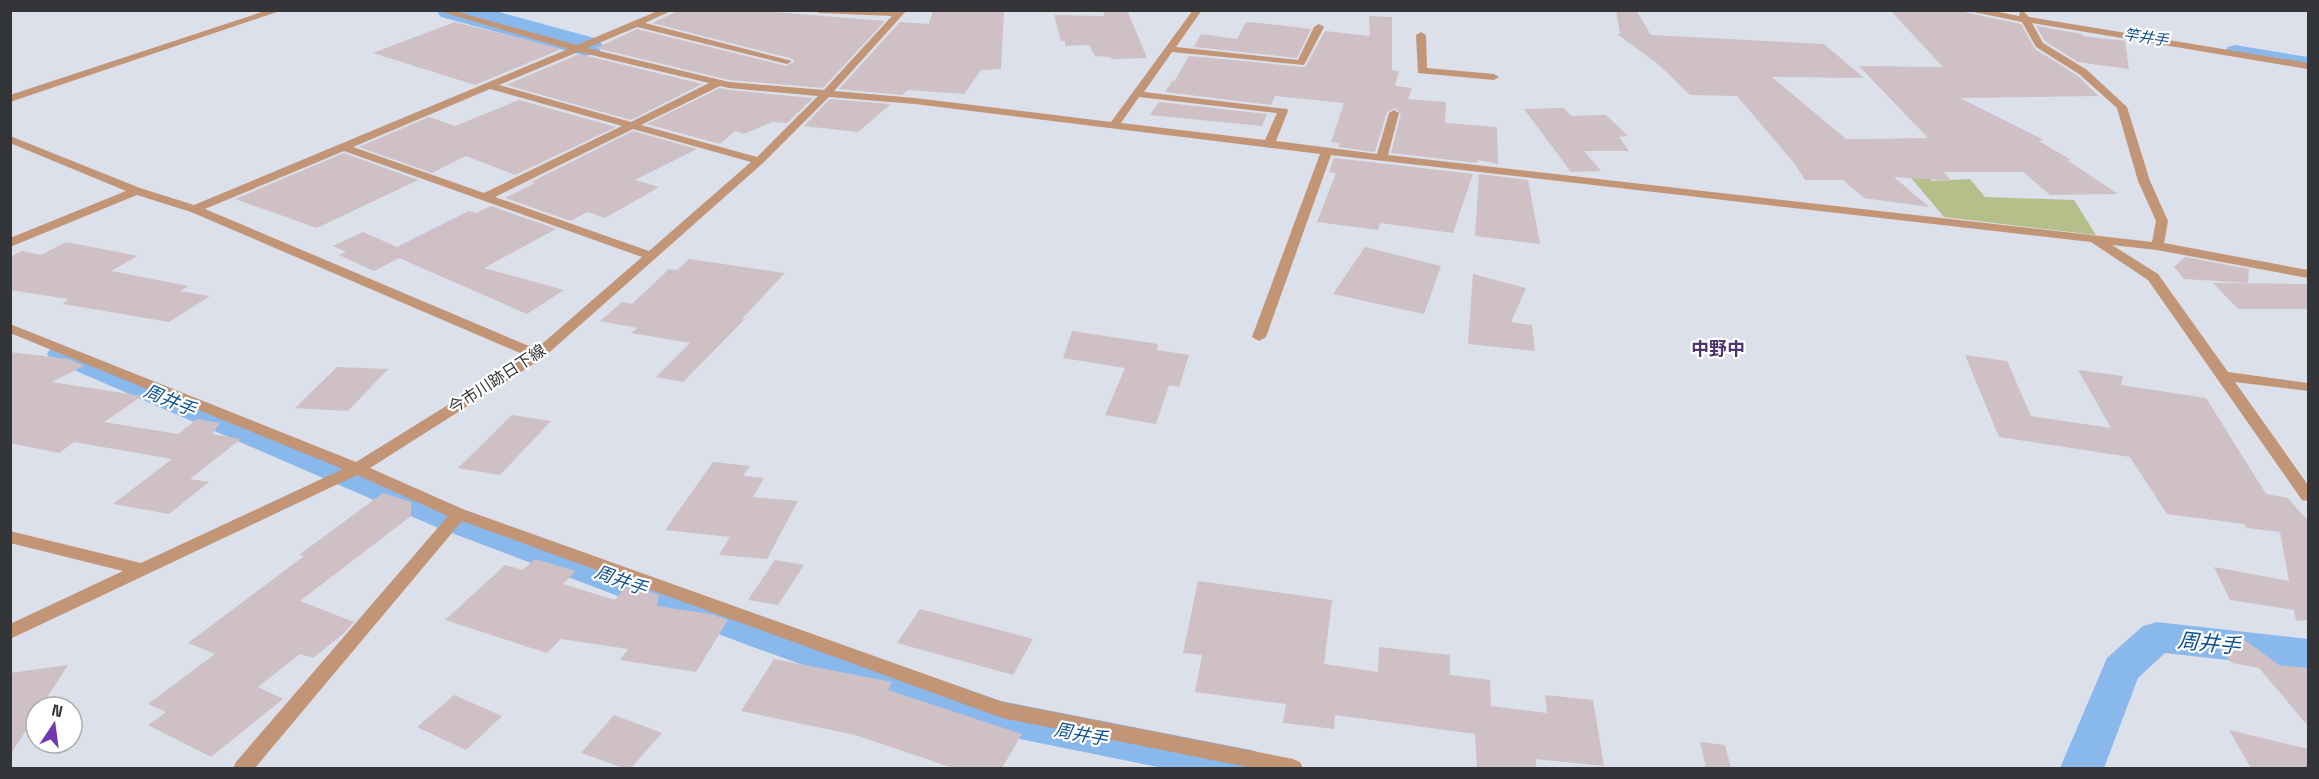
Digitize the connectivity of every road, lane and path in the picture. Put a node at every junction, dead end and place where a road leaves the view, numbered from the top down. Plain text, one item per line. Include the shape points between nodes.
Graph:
1 (279, 10) edge
2 (439, 10) edge
3 (669, 10) edge
4 (819, 10) edge
5 (1198, 10) edge
6 (1968, 10) edge
7 (901, 12) edge
8 (2023, 15) edge
9 (637, 24) junction
10 (1318, 27) dead end
11 (1421, 35) dead end
12 (579, 49) junction
13 (1170, 49) junction
14 (787, 61) dead end
15 (2308, 66) edge
16 (1494, 77) dead end
17 (718, 83) junction
18 (492, 86) junction
19 (826, 94) junction
20 (1136, 94) junction
21 (10, 99) edge
22 (1394, 113) dead end
23 (634, 125) junction
24 (1114, 125) junction
25 (10, 139) edge
26 (1269, 144) junction
27 (344, 147) junction
28 (1327, 150) junction
29 (1382, 157) junction
30 (759, 161) junction
31 (136, 191) junction
32 (485, 197) junction
33 (195, 209) junction
34 (2093, 239) junction
35 (10, 243) edge
36 (2157, 246) junction
37 (652, 256) junction
38 (2308, 274) edge
39 (10, 328) edge
40 (1259, 337) dead end
41 (538, 355) junction
42 (2223, 376) junction
43 (2308, 387) edge
44 (357, 470) junction
45 (2308, 496) edge
46 (459, 514) junction
47 (10, 537) edge
48 (143, 570) junction
49 (10, 632) edge
50 (243, 768) edge
51 (1293, 768) edge

1 - 21 street
2 - 12 street
3 - 9 street
4 - 7 street
5 - 13 street
6 - 8 street
7 - 19 street, 今市川跡日下線
8 - 15 street
8 - 36 street via 2039,45 2083,72 2122,107 2144,182 2162,221
9 - 12 street
9 - 14 street
10 - 13 street via 1301,63
11 - 16 street via 1422,71
12 - 17 street
12 - 18 street
13 - 20 street
17 - 19 street
17 - 23 street
18 - 23 street
18 - 27 street
19 - 24 street
19 - 30 street, 今市川跡日下線
20 - 24 street
20 - 26 street via 1283,111
22 - 29 street
23 - 30 street
23 - 32 street
24 - 26 street
25 - 31 street
26 - 28 street
27 - 32 street
27 - 33 street
28 - 29 street
28 - 40 street
29 - 34 street
30 - 37 street, 今市川跡日下線
31 - 33 street
31 - 35 street
32 - 37 street
33 - 41 street
34 - 36 street
34 - 42 street via 2153,277
36 - 38 street
37 - 41 street, 今市川跡日下線
39 - 44 street
41 - 44 street, 今市川跡日下線
42 - 43 street
42 - 45 street
44 - 46 street
44 - 48 street, 今市川跡日下線
46 - 50 street
46 - 51 street via 1002,710
47 - 48 street
48 - 49 street, 今市川跡日下線

